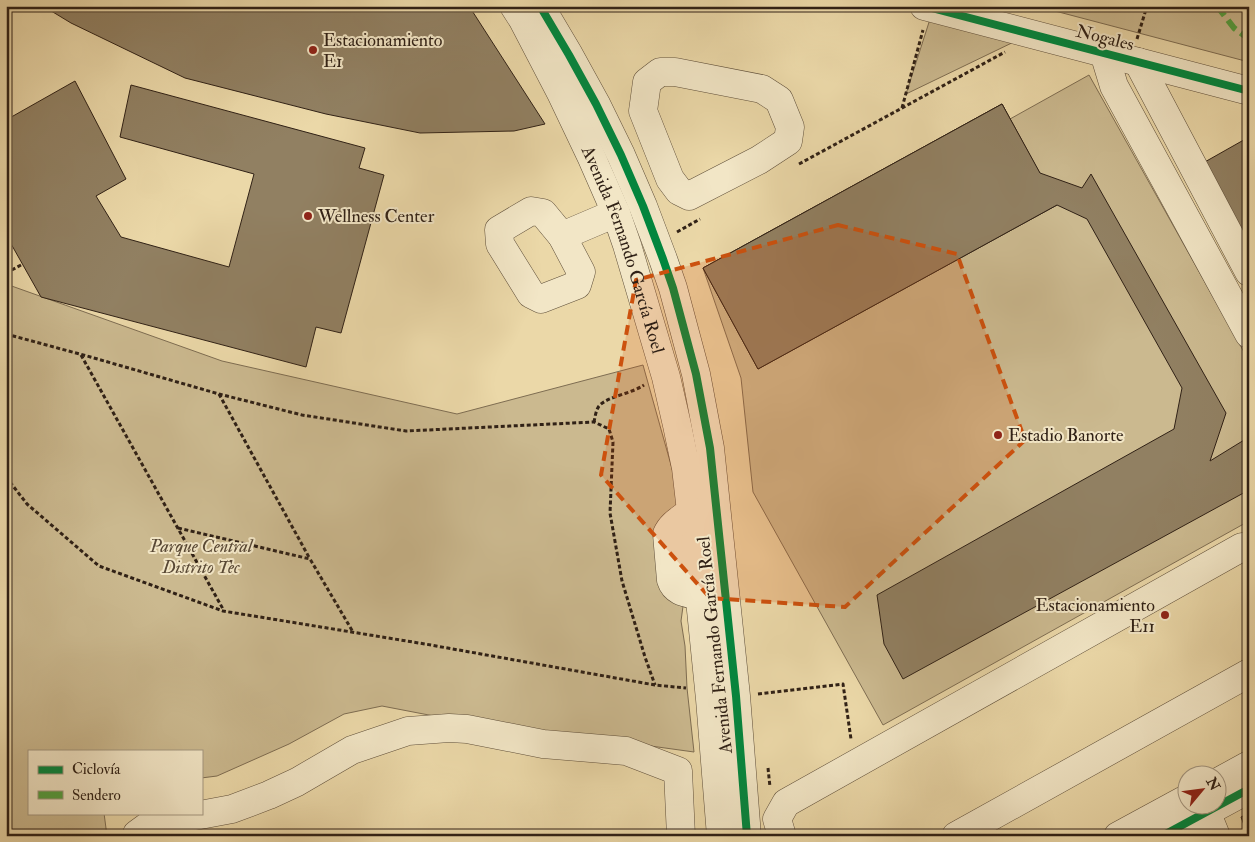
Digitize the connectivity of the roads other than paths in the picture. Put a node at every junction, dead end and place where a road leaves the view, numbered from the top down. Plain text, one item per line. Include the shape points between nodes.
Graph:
1 (514, 6) edge
2 (540, 6) edge
3 (926, 7) edge
4 (1104, 53) junction
5 (1134, 61) junction
6 (1249, 91) edge
7 (670, 179) junction
8 (638, 193) junction
9 (616, 213) junction
10 (562, 236) dead end
11 (1249, 272) edge
12 (1249, 334) edge
13 (1249, 548) edge
14 (1249, 673) edge
15 (1249, 765) edge
16 (1228, 777) edge
17 (1249, 789) edge
18 (1228, 800) edge
19 (1196, 814) edge
20 (1200, 814) edge
21 (137, 836) edge
22 (682, 836) edge
23 (720, 836) edge
24 (747, 836) edge
25 (782, 836) edge
26 (956, 836) edge
27 (1118, 836) edge
28 (1162, 836) edge

1 - 9 street, Avenida Fernando García Roel via 561,93
2 - 8 street, Avenida Fernando García Roel via 596,104
3 - 4 street, Nogales
4 - 5 street, Nogales
4 - 12 street via 1114,86
5 - 6 street, Nogales
5 - 11 street
7 - 7 street via 643,110 647,82 660,72 762,89 779,100 790,127 788,141 759,160 688,196 679,191
7 - 8 street
8 - 24 street, Avenida Fernando García Roel via 673,288 696,374 710,448 752,698
9 - 10 street
9 - 23 street, Avenida Fernando García Roel via 666,377 684,460 710,699
13 - 25 street via 1242,547 786,803 777,819
14 - 26 street
15 - 16 street
17 - 18 street
19 - 27 street
20 - 28 street
21 - 22 street via 148,826 232,809 269,795 352,750 408,731 449,728 543,744 626,751 678,771

